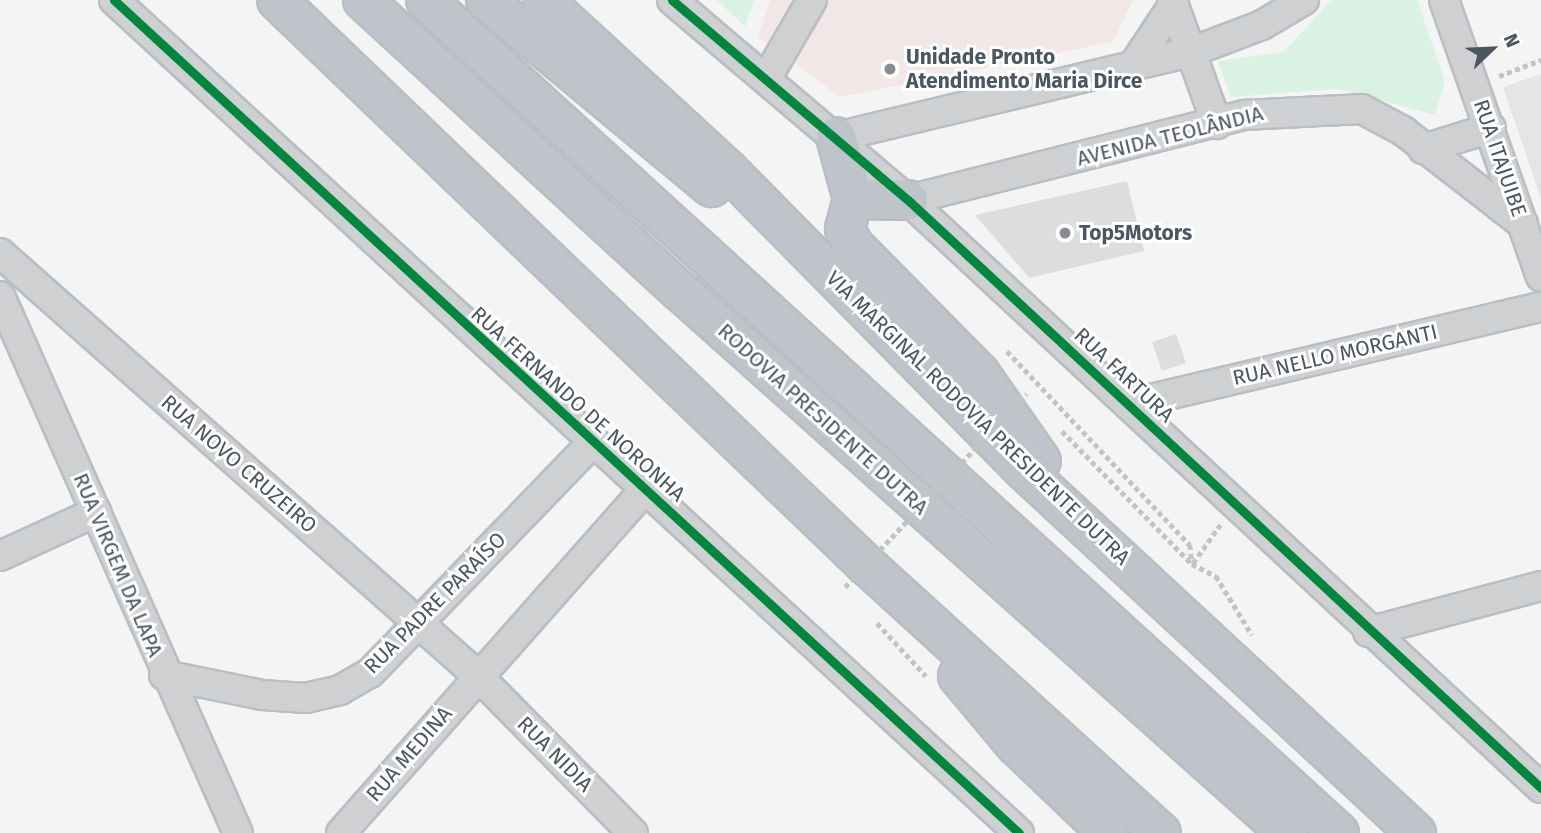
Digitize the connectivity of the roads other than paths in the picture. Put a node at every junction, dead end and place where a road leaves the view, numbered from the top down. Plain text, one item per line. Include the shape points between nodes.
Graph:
1 (114, 0) edge
2 (277, 0) edge
3 (363, 0) edge
4 (426, 0) edge
5 (486, 0) edge
6 (543, 0) edge
7 (671, 0) edge
8 (811, 0) edge
9 (1304, 0) edge
10 (1444, 0) edge
11 (1173, 2) edge
12 (1191, 52) junction
13 (1133, 66) junction
14 (766, 79) junction
15 (1217, 124) junction
16 (1491, 128) junction
17 (836, 137) junction
18 (1423, 149) junction
19 (853, 199) junction
20 (908, 200) junction
21 (1523, 224) junction
22 (790, 233) junction
23 (0, 253) edge
24 (1541, 278) edge
25 (0, 296) edge
26 (1541, 307) edge
27 (1130, 404) junction
28 (593, 442) junction
29 (645, 489) junction
30 (96, 512) junction
31 (1088, 529) junction
32 (0, 556) edge
33 (853, 574) junction
34 (1541, 586) edge
35 (419, 622) junction
36 (1368, 632) junction
37 (164, 675) junction
38 (477, 675) junction
39 (1541, 788) edge
40 (238, 833) edge
41 (341, 833) edge
42 (634, 833) edge
43 (1019, 833) edge
44 (1108, 833) edge
45 (1161, 833) edge
46 (1287, 833) edge
47 (1339, 833) edge
48 (1416, 833) edge

1 - 28 street, RUA FERNANDO DE NORONHA
2 - 33 highway
3 - 46 highway, RODOVIA PRESIDENTE DUTRA via 680,291
4 - 47 highway, RODOVIA PRESIDENTE DUTRA
5 - 22 highway via 744,214
6 - 22 highway, VIA MARGINAL RODOVIA PRESIDENTE DUTRA
7 - 14 street, RUA FARTURA
8 - 14 street
9 - 12 street via 1262,25
10 - 16 street, RUA ITAJUIBE
11 - 12 street
11 - 13 street
12 - 13 street
12 - 15 street
13 - 17 street
14 - 17 street, RUA FARTURA
15 - 18 street, AVENIDA TEOLÂNDIA via 1274,110 1362,109
15 - 20 street, AVENIDA TEOLÂNDIA
16 - 18 street
16 - 21 street, RUA ITAJUIBE
17 - 19 highway
17 - 20 street, RUA FARTURA
18 - 21 street, AVENIDA TEOLÂNDIA
19 - 20 highway
19 - 31 highway via 845,229 853,245 981,374
20 - 27 street, RUA FARTURA
21 - 24 street, RUA ITAJUIBE
22 - 31 highway, VIA MARGINAL RODOVIA PRESIDENTE DUTRA
23 - 35 street, RUA NOVO CRUZEIRO
25 - 30 street, RUA VIRGEM DA LAPA
26 - 27 street, RUA NELLO MORGANTI
27 - 36 street, RUA FARTURA
28 - 29 street, RUA FERNANDO DE NORONHA
28 - 35 street, RUA PADRE PARAÍSO
29 - 38 street, RUA MEDINA
29 - 43 street, RUA FERNANDO DE NORONHA
30 - 32 street
30 - 37 street, RUA VIRGEM DA LAPA
31 - 48 highway, VIA MARGINAL RODOVIA PRESIDENTE DUTRA
33 - 44 highway via 1016,745
33 - 45 highway
34 - 36 street
35 - 37 street, RUA PADRE PARAÍSO via 370,673 340,690 306,698
35 - 38 street, RUA NOVO CRUZEIRO
36 - 39 street, RUA FARTURA
37 - 40 street, RUA VIRGEM DA LAPA
38 - 41 street, RUA MEDINA
38 - 42 street, RUA NIDIA

